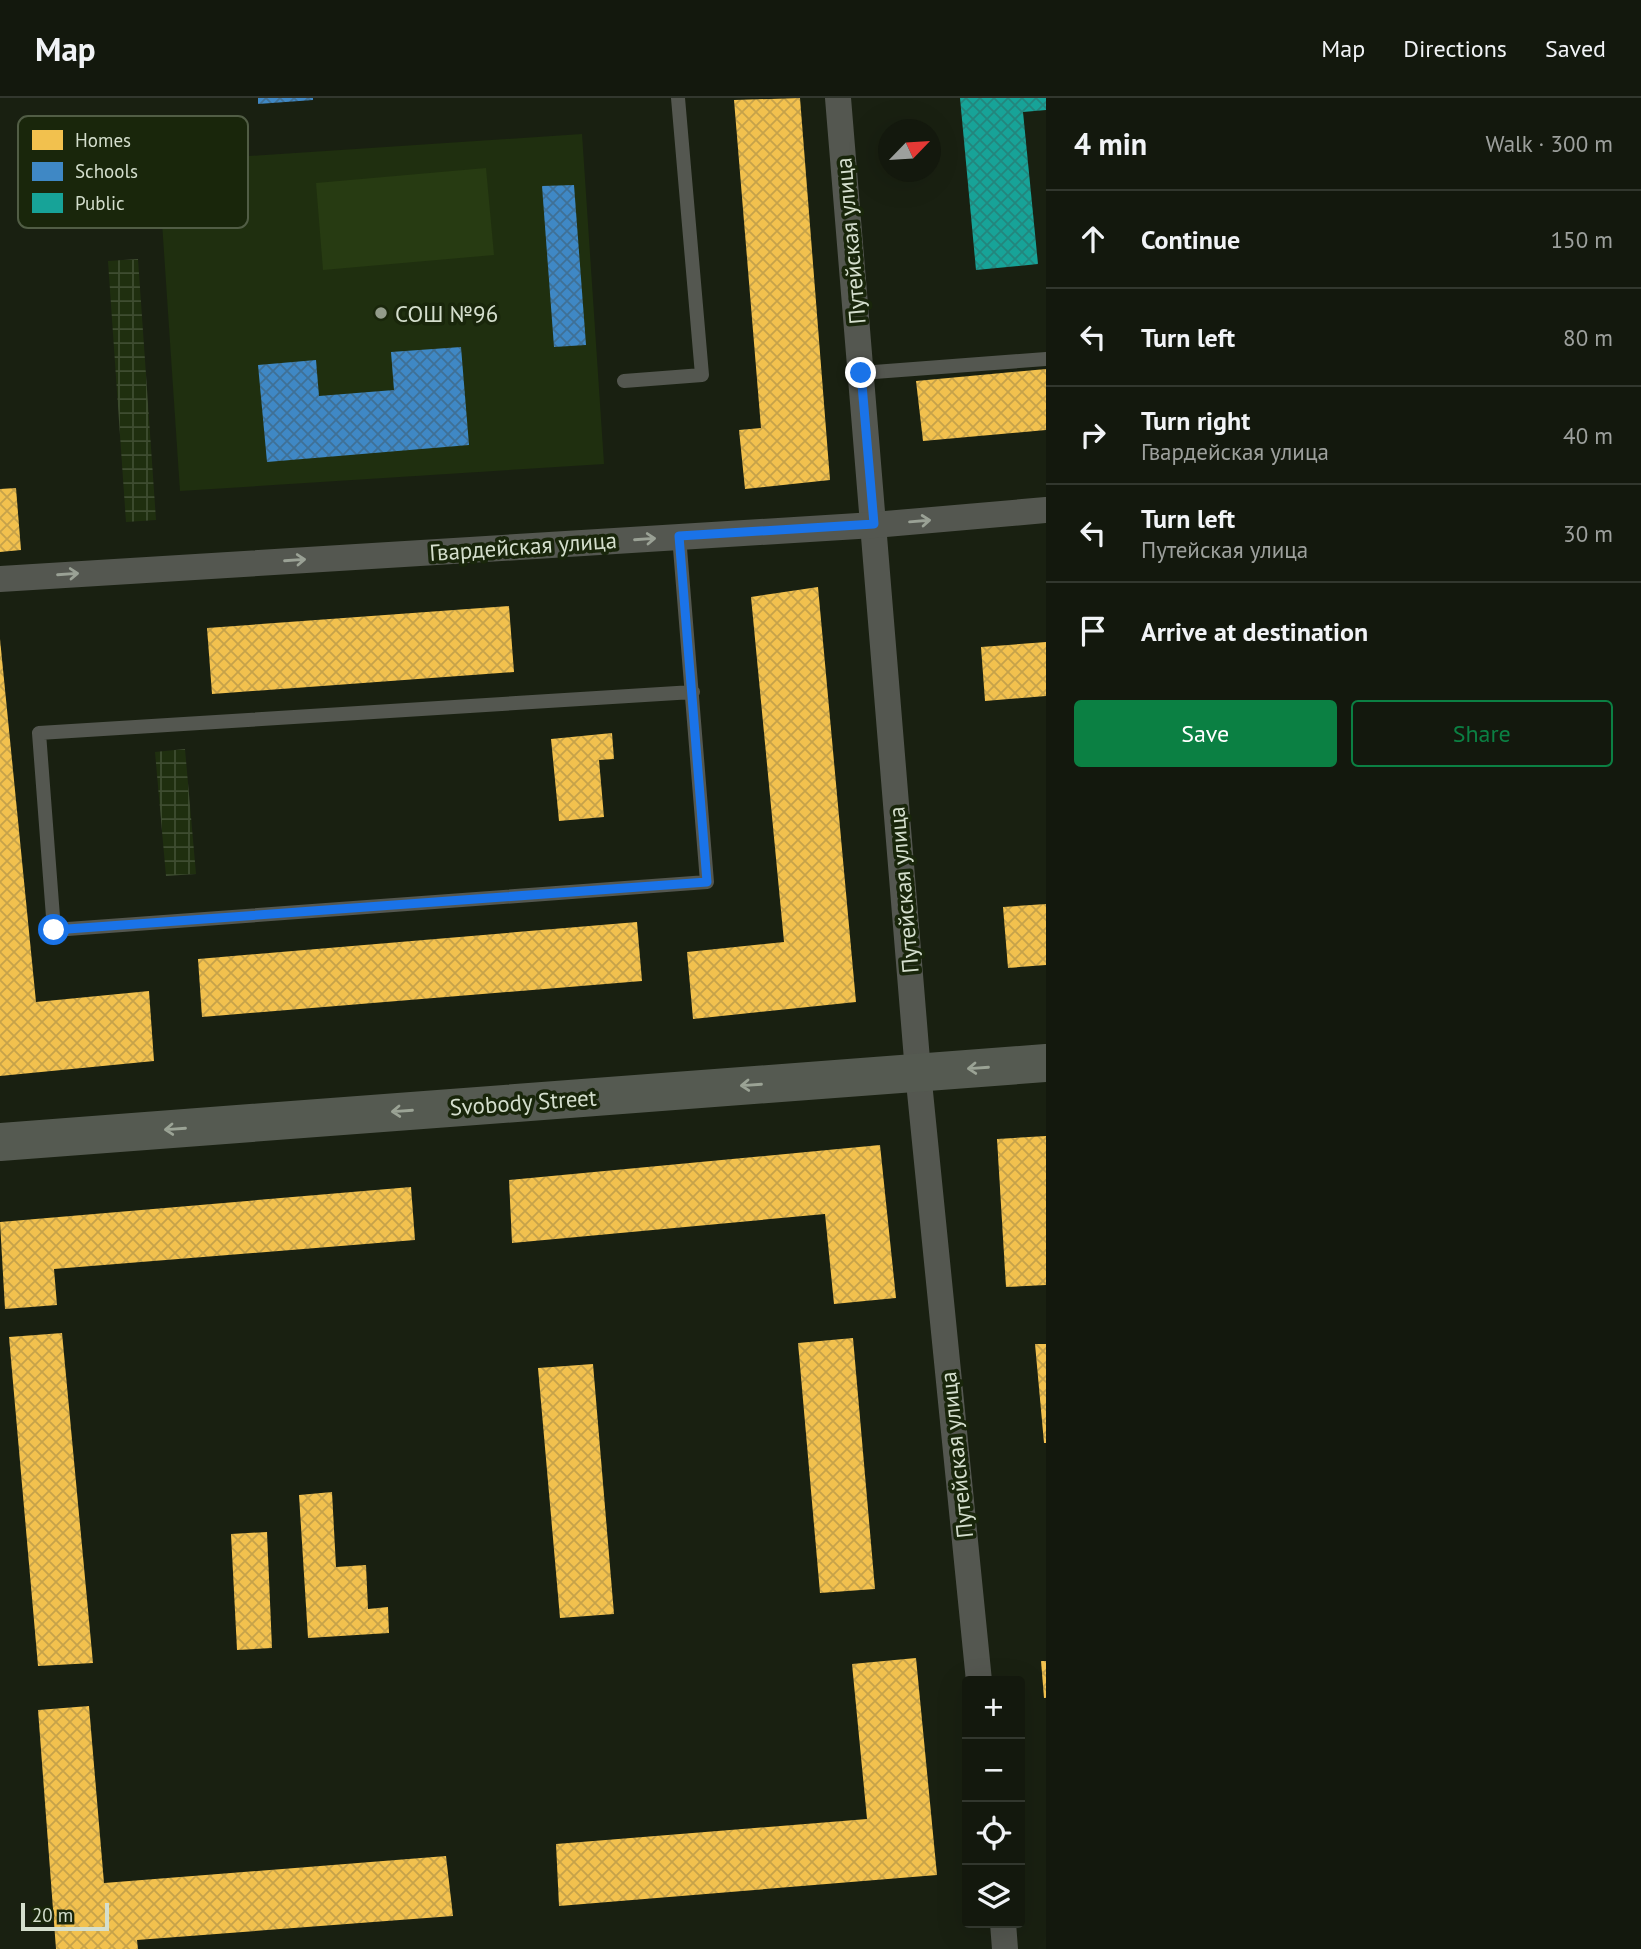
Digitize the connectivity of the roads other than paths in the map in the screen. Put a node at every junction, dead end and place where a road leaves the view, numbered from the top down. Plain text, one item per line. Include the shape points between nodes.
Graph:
1 (678, 98) edge
2 (838, 98) edge
3 (1046, 359) edge
4 (861, 373) junction
5 (624, 381) dead end
6 (1046, 510) edge
7 (874, 524) junction
8 (679, 536) junction
9 (0, 579) edge
10 (693, 692) junction
11 (1046, 1063) edge
12 (918, 1072) junction
13 (0, 1142) edge
14 (978, 1676) edge
15 (1004, 1928) edge
16 (1006, 1949) edge

1 - 5 lane via 702,375
2 - 4 street, Путейская улица
3 - 4 lane
4 - 7 street, Путейская улица
7 -> 6 street, Гвардейская улица
7 - 8 street, Гвардейская улица
7 - 12 street, Путейская улица
9 -> 8 street, Гвардейская улица
8 - 10 lane
10 - 10 lane via 707,882 54,930 39,733
11 -> 12 street, Svobody Street
12 -> 13 street, Svobody Street
12 - 14 street, Путейская улица
15 - 16 street

